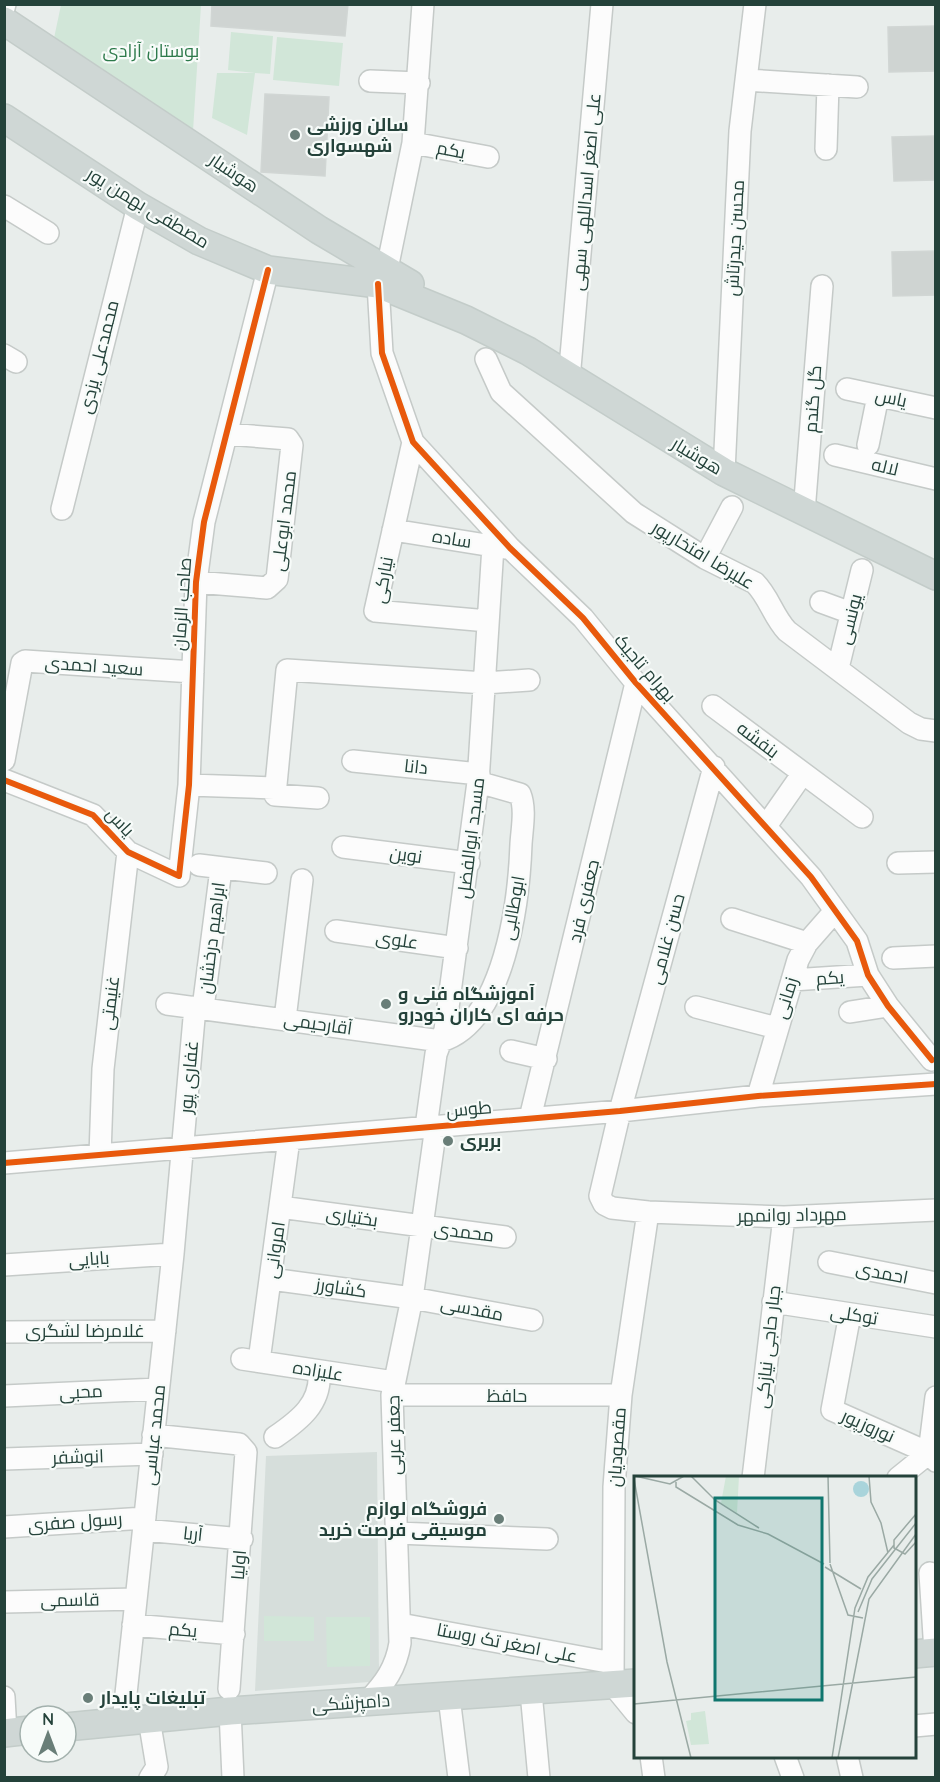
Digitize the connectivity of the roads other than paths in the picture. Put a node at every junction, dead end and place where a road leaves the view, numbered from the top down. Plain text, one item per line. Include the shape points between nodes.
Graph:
1 (423, 4) edge
2 (602, 4) edge
3 (755, 4) edge
4 (4, 21) edge
5 (746, 80) junction
6 (370, 81) dead end
7 (419, 83) junction
8 (828, 85) junction
9 (857, 87) dead end
10 (4, 118) edge
11 (413, 143) junction
12 (826, 150) dead end
13 (488, 158) dead end
14 (4, 206) edge
15 (138, 206) junction
16 (320, 230) junction
17 (48, 233) dead end
18 (268, 270) junction
19 (302, 272) junction
20 (383, 276) junction
21 (822, 286) dead end
22 (486, 359) dead end
23 (569, 379) junction
24 (847, 389) dead end
25 (878, 396) junction
26 (936, 408) edge
27 (228, 434) junction
28 (412, 442) junction
29 (868, 445) dead end
30 (835, 455) dead end
31 (724, 472) junction
32 (936, 479) edge
33 (732, 507) dead end
34 (62, 509) dead end
35 (804, 512) junction
36 (393, 530) junction
37 (501, 547) junction
38 (705, 558) junction
39 (862, 570) dead end
40 (936, 576) edge
41 (196, 582) junction
42 (821, 602) dead end
43 (851, 613) junction
44 (488, 621) junction
45 (838, 668) junction
46 (193, 672) junction
47 (529, 680) dead end
48 (485, 683) junction
49 (636, 683) junction
50 (713, 706) dead end
51 (936, 731) edge
52 (4, 760) edge
53 (353, 761) dead end
54 (714, 767) junction
55 (803, 773) junction
56 (478, 778) junction
57 (4, 780) edge
58 (189, 785) junction
59 (274, 788) junction
60 (318, 798) dead end
61 (862, 817) dead end
62 (766, 826) junction
63 (343, 847) dead end
64 (128, 852) junction
65 (898, 862) dead end
66 (936, 862) edge
67 (468, 863) junction
68 (199, 865) dead end
69 (221, 869) junction
70 (266, 873) dead end
71 (179, 876) joint
72 (302, 880) dead end
73 (835, 911) junction
74 (732, 919) dead end
75 (336, 931) dead end
76 (807, 943) junction
77 (457, 948) junction
78 (936, 956) edge
79 (893, 958) dead end
80 (868, 975) junction
81 (792, 980) junction
82 (167, 1004) dead end
83 (888, 1006) junction
84 (199, 1007) junction
85 (696, 1007) dead end
86 (850, 1012) dead end
87 (285, 1019) junction
88 (777, 1028) junction
89 (441, 1041) junction
90 (511, 1051) dead end
91 (546, 1059) junction
92 (932, 1060) dead end
93 (936, 1084) edge
94 (758, 1096) junction
95 (620, 1111) junction
96 (530, 1119) junction
97 (431, 1127) junction
98 (289, 1139) junction
99 (183, 1148) junction
100 (100, 1155) junction
101 (4, 1163) edge
102 (280, 1207) junction
103 (936, 1210) edge
104 (648, 1212) junction
105 (784, 1217) junction
106 (423, 1227) junction
107 (505, 1237) dead end
108 (173, 1254) junction
109 (829, 1262) dead end
110 (4, 1265) edge
111 (271, 1279) junction
112 (936, 1283) edge
113 (412, 1298) junction
114 (773, 1302) junction
115 (850, 1314) junction
116 (532, 1320) dead end
117 (936, 1327) edge
118 (165, 1331) junction
119 (4, 1332) edge
120 (251, 1360) joint
121 (319, 1371) junction
122 (158, 1389) junction
123 (393, 1389) junction
124 (621, 1395) junction
125 (4, 1396) edge
126 (936, 1398) edge
127 (275, 1437) dead end
128 (240, 1444) joint
129 (153, 1445) junction
130 (932, 1457) edge
131 (4, 1459) edge
132 (753, 1476) edge
133 (901, 1476) edge
134 (144, 1524) junction
135 (4, 1527) edge
136 (397, 1533) junction
137 (242, 1539) junction
138 (547, 1539) dead end
139 (927, 1573) edge
140 (136, 1599) junction
141 (4, 1602) edge
142 (400, 1623) junction
143 (133, 1625) junction
144 (234, 1634) junction
145 (935, 1652) edge
146 (916, 1654) edge
147 (620, 1677) edge
148 (531, 1692) junction
149 (449, 1697) junction
150 (5, 1699) edge
151 (229, 1700) junction
152 (368, 1701) junction
153 (634, 1708) edge
154 (136, 1721) junction
155 (936, 1724) edge
156 (78, 1726) edge
157 (916, 1726) edge
158 (14, 1732) edge
159 (651, 1758) edge
160 (784, 1758) edge
161 (785, 1758) edge
162 (847, 1758) edge
163 (533, 1765) edge
164 (157, 1774) edge
165 (233, 1778) edge
166 (459, 1778) edge
167 (654, 1778) edge
168 (783, 1778) edge
169 (793, 1778) edge
170 (852, 1778) edge

1 - 7 street, بهرام تاجیک
2 - 23 street, علی اصغر اسداللهی سهی
3 - 5 street, محسن حیدرتاش
4 - 16 main road, هوشیار
5 - 8 street
5 - 31 street, محسن حیدرتاش via 739,141
6 - 7 street
7 - 11 street, بهرام تاجیک
8 - 9 street
8 - 12 street
10 - 15 main road, مصطفی بهمن پور
11 - 13 street, یکم
11 - 20 street, بهرام تاجیک
14 - 17 street
15 - 18 main road, مصطفی بهمن پور via 199,241
15 - 34 street, محمدعلی یزدی
16 - 19 main road via 323,254 315,265
16 - 20 main road, هوشیار
18 - 19 main road, مصطفی بهمن پور
18 - 27 street, صاحب الزمان
19 - 20 main road, مصطفی بهمن پور
20 - 23 main road, هوشیار via 528,351
20 - 28 street, بهرام تاجیک via 382,353
21 - 35 street, گل گندم
22 - 38 street, علیرضا افتخارپور via 501,392 591,476 634,513
23 - 31 main road, هوشیار
24 - 25 street, یاس
25 - 26 street, یاس
25 - 29 street
27 - 41 street, صاحب الزمان via 204,522
27 - 41 street, محمد ابوعلی via 288,439 292,445 278,579 267,588
28 - 36 street, نیارکی
28 - 37 street, بهرام تاجیک
30 - 32 street, لاله
31 - 35 main road, هوشیار
33 - 38 street
35 - 40 main road, هوشیار
36 - 37 street, ساده
36 - 44 street, نیارکی via 375,611
37 - 44 street, مسجد ابوالفضل
37 - 49 street, بهرام تاجیک via 583,618
38 - 45 street, علیرضا افتخارپور via 755,584 775,618
39 - 43 street, یونسی
41 - 46 street, صاحب الزمان
42 - 43 street
43 - 45 street, یونسی
44 - 48 street, مسجد ابوالفضل
45 - 51 street, علیرضا افتخارپور via 909,723
46 - 52 street, سعید احمدی via 25,661
46 - 58 street, صاحب الزمان
47 - 48 street
48 - 56 street, مسجد ابوالفضل
48 - 59 street via 287,670
49 - 54 street, بهرام تاجیک
49 - 91 street, جعفری فرد
50 - 55 street, بنفشه
53 - 56 street, دانا
54 - 62 street, بهرام تاجیک
54 - 95 street, حسن غلامی
55 - 61 street, بنفشه
55 - 62 street
56 - 67 street, مسجد ابوالفضل
56 - 89 street, ابوطالبی via 513,790 522,799 520,875 505,950 486,1002 466,1028
57 - 64 street, یاس via 93,815
58 - 59 street
58 - 71 street, صاحب الزمان
59 - 60 street via 275,795
62 - 73 street, بهرام تاجیک
63 - 67 street, نوین
64 - 71 street, یاس
64 - 100 street, غنیمتی via 103,1069
65 - 66 street
67 - 77 street, مسجد ابوالفضل
68 - 69 street
69 - 70 street
69 - 84 street, ابراهیم درخشان
72 - 87 street
73 - 76 street, زمانی
73 - 80 street, بهرام تاجیک via 861,949
74 - 76 street
75 - 77 street, علوی
76 - 81 street, زمانی
77 - 89 street, مسجد ابوالفضل
78 - 79 street
80 - 81 street, یکم
80 - 83 street, بهرام تاجیک
81 - 88 street, زمانی
82 - 84 street, آقارحیمی
83 - 86 street
83 - 92 street, بهرام تاجیک
84 - 87 street, آقارحیمی
84 - 99 street, غفاری پور
85 - 88 street
87 - 89 street, آقارحیمی
88 - 94 street, زمانی
89 - 97 street, مسجد ابوالفضل via 436,1054
90 - 91 street
91 - 96 street, جعفری فرد
93 - 94 street, طوس
94 - 95 street, طوس
95 - 96 street, طوس
95 - 104 street, حسن غلامی via 600,1196 612,1208
96 - 97 street, طوس
97 - 98 street, طوس
97 - 106 street, جعفر عربی
98 - 99 street, طوس
98 - 102 street, امروانی
99 - 100 street, طوس
99 - 108 street, محمد عباسی
100 - 101 street, طوس
102 - 106 street, بختیاری
102 - 111 street, امروانی
103 - 105 street, مهرداد روانمهر
104 - 105 street, مهرداد روانمهر
104 - 124 street, مقصودیان
105 - 114 street, جبار حاجی نیازکی
106 - 107 street, محمدی
106 - 113 street, جعفر عربی
108 - 110 street, بابایی
108 - 118 street, محمد عباسی
109 - 112 street, احمدی
111 - 113 street, کشاورز
111 - 120 street, امروانی
113 - 116 street, مقدسی
113 - 123 street, جعفر عربی
114 - 115 street, توکلی
114 - 132 street, جبار حاجی نیازکی
115 - 117 street, توکلی
115 - 130 street, نوروزپور via 832,1410
118 - 119 street, غلامرضا لشگری
118 - 122 street, محمد عباسی
120 - 121 street, علیزاده
121 - 123 street, علیزاده
121 - 127 street via 317,1397
122 - 125 street, محبی
122 - 129 street, محمد عباسی
123 - 124 street, حافظ
123 - 136 street, جعفر عربی
124 - 147 street, مقصودیان via 614,1487
126 - 130 street
128 - 129 street, انوشفر
128 - 137 street, اولیا via 247,1458
129 - 131 street, انوشفر
129 - 134 street, محمد عباسی
130 - 133 street
134 - 135 street, رسول صفری
134 - 137 street, آریا
134 - 140 street, محمد عباسی
136 - 138 street
136 - 142 street, جعفر عربی
137 - 144 street, اولیا
139 - 145 street
140 - 141 street, قاسمی
140 - 143 street, محمد عباسی
142 - 147 street, علی اصغر تک روستا
142 - 152 street, جعفر عربی via 397,1660 390,1676
143 - 144 street, یکم
143 - 154 street, محمد عباسی
144 - 151 street, اولیا
145 - 146 main road
147 - 148 main road, دامپزشکی
147 - 153 street
148 - 149 main road, دامپزشکی
148 - 163 street
149 - 152 main road, دامپزشکی
149 - 166 street
150 - 158 street
151 - 152 main road, دامپزشکی
151 - 154 main road, دامپزشکی
151 - 165 street, اولیا
154 - 156 main road, دامپزشکی
154 - 164 street, محمد عباسی
155 - 157 street
159 - 167 street
160 - 168 street
161 - 169 street
162 - 170 street

